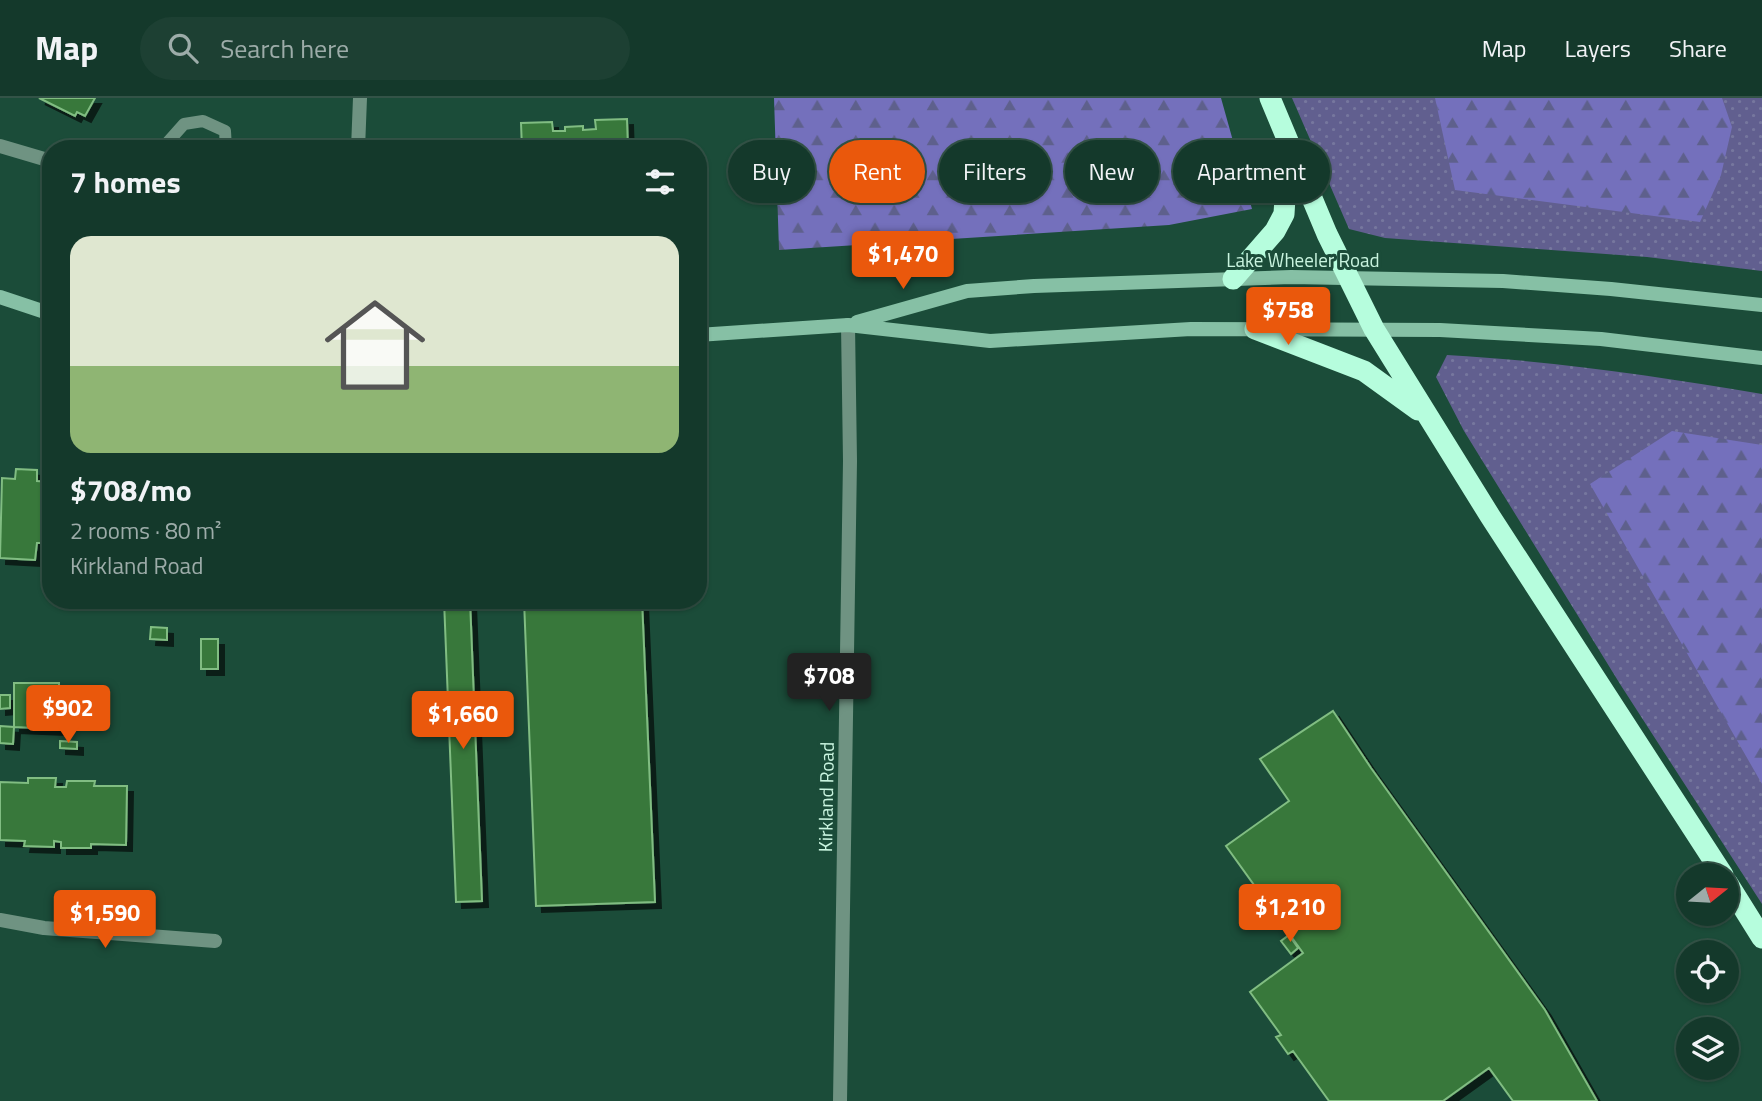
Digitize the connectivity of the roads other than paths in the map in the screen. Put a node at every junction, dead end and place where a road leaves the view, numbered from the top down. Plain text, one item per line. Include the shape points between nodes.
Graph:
1 (359, 98) edge
2 (1270, 98) edge
3 (170, 140) edge
4 (226, 140) edge
5 (358, 140) edge
6 (1287, 140) edge
7 (0, 146) edge
8 (42, 158) edge
9 (1285, 203) edge
10 (1314, 203) edge
11 (1348, 277) junction
12 (1233, 279) junction
13 (0, 297) edge
14 (1762, 305) edge
15 (42, 311) edge
16 (848, 325) junction
17 (1255, 329) junction
18 (1374, 329) junction
19 (707, 334) edge
20 (1762, 358) edge
21 (1428, 417) junction
22 (1715, 863) edge
23 (1740, 903) edge
24 (0, 920) edge
25 (1762, 938) edge
26 (215, 941) dead end
27 (839, 1101) edge

1 - 5 street
2 - 6 highway
3 - 4 lane via 184,124 203,121 225,131
7 - 8 street
9 - 12 highway via 1275,231
10 - 11 highway
11 - 12 main road, Lake Wheeler Road
11 - 14 main road, Lake Wheeler Road via 1503,281
11 - 18 highway
12 - 16 main road, Lake Wheeler Road via 967,292
13 - 15 main road
16 - 17 main road, Lake Wheeler Road via 990,341
16 - 19 main road, Lake Wheeler Road
16 - 27 street, Kirkland Road via 850,461
17 - 18 main road, Lake Wheeler Road
17 - 21 highway via 1364,371
18 - 20 main road, Lake Wheeler Road via 1601,339
18 - 21 highway
21 - 22 highway
23 - 25 highway
24 - 26 street via 44,929

